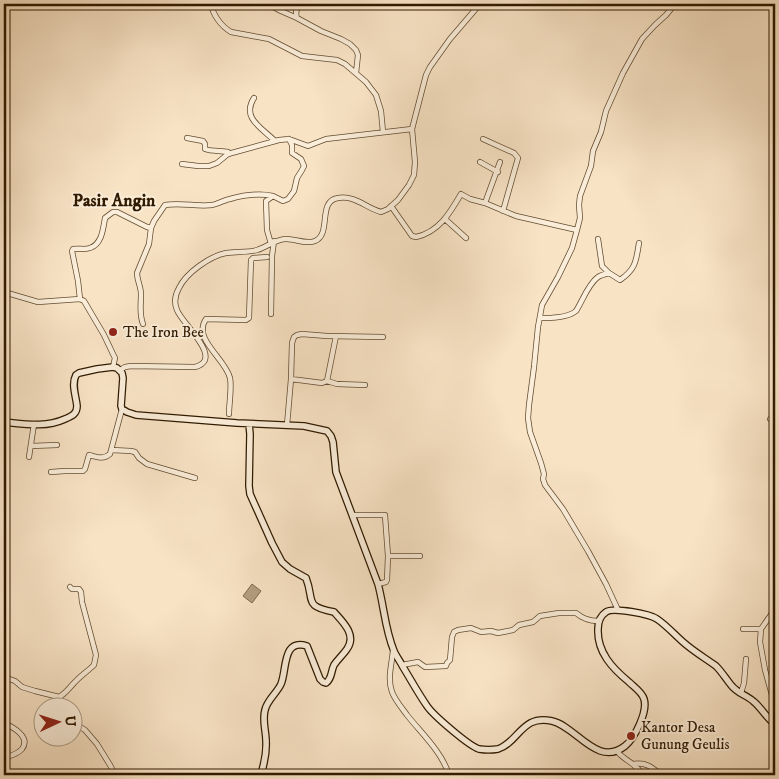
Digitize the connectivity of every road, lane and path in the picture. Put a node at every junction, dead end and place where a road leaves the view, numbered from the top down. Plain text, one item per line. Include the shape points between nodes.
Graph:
1 (211, 4) edge
2 (268, 4) edge
3 (300, 4) edge
4 (480, 4) edge
5 (675, 4) edge
6 (297, 18) junction
7 (356, 73) junction
8 (254, 98) dead end
9 (775, 118) edge
10 (412, 129) junction
11 (384, 132) junction
12 (775, 132) edge
13 (775, 136) edge
14 (187, 138) dead end
15 (483, 139) dead end
16 (289, 140) junction
17 (275, 141) junction
18 (775, 142) edge
19 (229, 154) junction
20 (480, 162) dead end
21 (500, 162) dead end
22 (182, 164) dead end
23 (498, 172) junction
24 (272, 196) junction
25 (485, 203) junction
26 (392, 206) junction
27 (503, 211) junction
28 (445, 219) junction
29 (151, 228) junction
30 (577, 230) junction
31 (466, 238) dead end
32 (598, 239) dead end
33 (272, 242) junction
34 (639, 243) dead end
35 (267, 257) dead end
36 (609, 273) junction
37 (4, 292) edge
38 (80, 299) junction
39 (271, 314) dead end
40 (540, 318) junction
41 (143, 324) dead end
42 (336, 336) junction
43 (383, 337) dead end
44 (213, 350) junction
45 (206, 353) junction
46 (117, 368) junction
47 (291, 379) junction
48 (327, 381) junction
49 (365, 385) dead end
50 (122, 410) junction
51 (229, 414) dead end
52 (770, 418) dead end
53 (775, 421) edge
54 (4, 422) edge
55 (34, 424) junction
56 (249, 424) junction
57 (287, 425) junction
58 (57, 445) dead end
59 (31, 446) junction
60 (112, 450) junction
61 (29, 457) dead end
62 (51, 472) dead end
63 (195, 478) dead end
64 (352, 515) junction
65 (388, 556) junction
66 (420, 556) dead end
67 (378, 584) junction
68 (70, 587) dead end
69 (775, 609) edge
70 (618, 610) junction
71 (598, 622) junction
72 (743, 629) dead end
73 (761, 629) junction
74 (393, 649) junction
75 (746, 659) dead end
76 (402, 665) junction
77 (4, 677) edge
78 (741, 693) junction
79 (54, 696) edge
80 (60, 696) edge
81 (775, 706) edge
82 (4, 723) edge
83 (775, 724) edge
84 (82, 729) edge
85 (617, 751) junction
86 (4, 758) edge
87 (633, 764) junction
88 (115, 775) edge
89 (261, 775) edge
90 (449, 775) edge
91 (642, 775) edge
92 (661, 775) edge

1 - 7 street via 216,18 229,31 268,40 302,56 339,60
2 - 6 street
3 - 6 street via 296,9
4 - 10 street via 432,63
5 - 30 street via 642,38 607,107 580,196
6 - 7 street via 350,44 358,55
7 - 11 street via 377,97
8 - 17 street via 249,107 250,116
9 - 12 street
10 - 11 street
10 - 26 street via 415,172 407,189
11 - 16 street via 326,139 308,146
13 - 18 street via 772,138
14 - 19 street via 204,141 205,149
15 - 27 street via 518,158
16 - 17 street
16 - 24 street via 292,153 303,161 304,168 288,199 283,201
17 - 19 street
19 - 22 street via 209,166
20 - 23 street
21 - 23 street
23 - 25 street
24 - 29 street via 259,194 230,198 211,205 165,205
24 - 33 street via 266,204 267,230
25 - 27 street
25 - 28 street via 461,194
26 - 28 street via 416,238
26 - 33 street via 381,212 347,197 335,198 328,205 323,230 317,240 305,242 286,238
27 - 30 street
28 - 31 street
29 - 38 street via 113,212 104,218 101,236 95,245 89,249 73,249
29 - 41 street via 149,244 137,273
30 - 40 street via 571,251 542,305
32 - 36 street via 602,264
33 - 39 street
33 - 45 street via 255,250 216,256 183,281 175,302 176,309
34 - 36 street via 631,272 620,280
35 - 44 street via 251,260 249,318 206,319 204,322 202,333
36 - 40 street via 595,280 573,314
37 - 38 street via 38,302
38 - 46 street via 108,343
40 - 70 street via 528,408 530,432 544,474 543,480 588,551
42 - 43 street
42 - 47 street via 302,334 294,337
42 - 48 street
44 - 45 street
44 - 51 street via 230,379
45 - 46 street via 204,363 195,367
46 - 50 main road via 123,378
46 - 55 main road via 76,375 77,407 74,415 50,424
47 - 48 street
47 - 57 street
48 - 49 street
50 - 56 main road via 136,415
50 - 60 street
52 - 53 street
54 - 55 main road
55 - 59 street
56 - 57 main road
56 - 89 main road via 249,489 272,543 285,565 306,578 313,605 334,612 351,635 348,648 326,682 320,679 307,646 301,644 289,651 280,687 265,708 266,761
57 - 64 main road via 317,428 330,434 336,472
58 - 59 street
59 - 61 street
60 - 62 street via 103,458 89,455 82,472
60 - 63 street via 135,452 147,464
64 - 65 street via 385,515
64 - 67 main road
65 - 66 street
65 - 67 street via 387,580
67 - 74 main road
68 - 80 street via 81,592 96,657 94,665
69 - 73 street
70 - 71 main road via 605,613
70 - 78 main road via 657,619 721,670
71 - 76 street via 576,613 564,613 540,616 533,622 498,633 471,628 458,630 452,637 450,660 446,666 425,667 418,662
71 - 85 main road via 598,641 602,651 617,672 640,692 645,702 635,736
72 - 73 street
73 - 81 street via 762,656
74 - 76 main road
74 - 90 street via 392,692 445,764
75 - 78 street
76 - 85 main road via 429,709 478,748 498,749 528,724 546,720 563,725 596,750
77 - 79 street via 35,692
78 - 83 main road
82 - 86 street via 19,732 24,742 20,750
84 - 88 street via 97,744
85 - 87 street
87 - 91 street
87 - 92 street via 652,767

